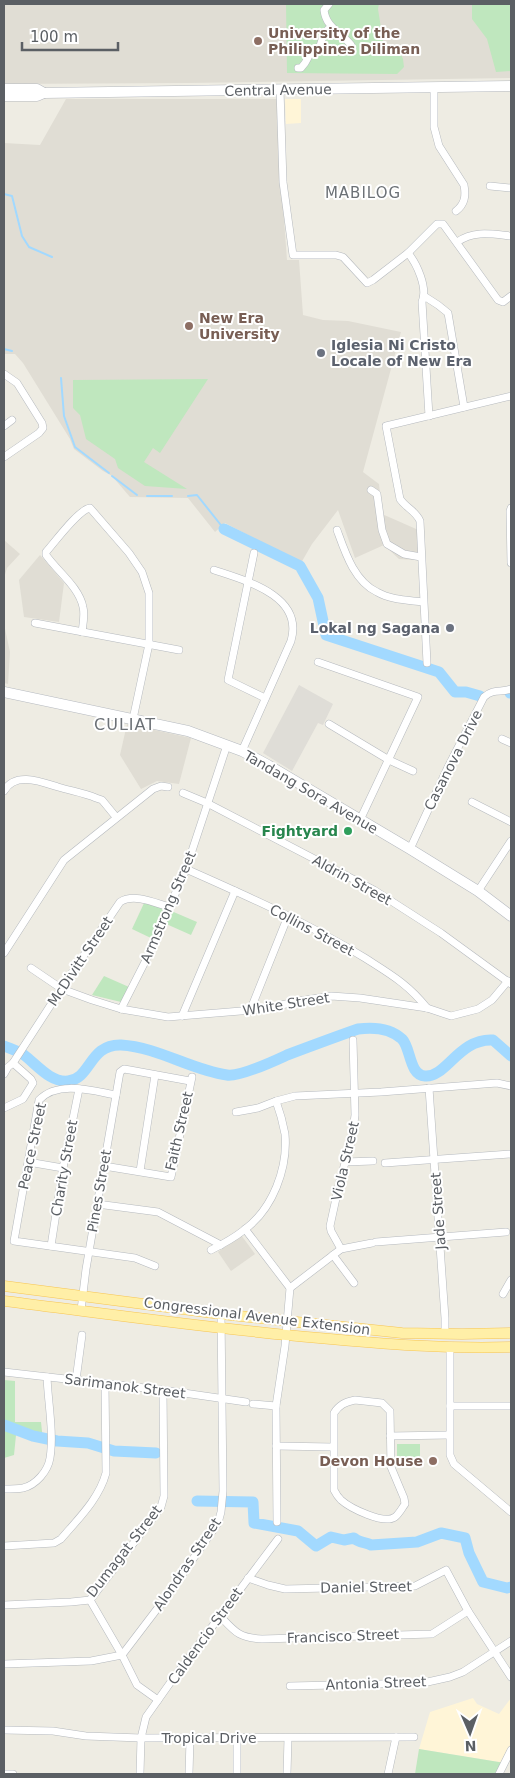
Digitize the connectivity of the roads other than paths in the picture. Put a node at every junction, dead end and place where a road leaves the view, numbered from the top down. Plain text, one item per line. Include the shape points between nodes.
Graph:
1 (329, 4) edge
2 (331, 27) junction
3 (351, 45) dead end
4 (298, 68) dead end
5 (511, 86) edge
6 (434, 88) junction
7 (4, 89) edge
8 (280, 90) junction
9 (44, 93) junction
10 (4, 96) edge
11 (490, 186) dead end
12 (511, 188) edge
13 (456, 211) dead end
14 (511, 236) edge
15 (457, 242) junction
16 (408, 253) junction
17 (424, 296) junction
18 (511, 296) edge
19 (4, 374) edge
20 (510, 395) edge
21 (464, 407) junction
22 (429, 416) junction
23 (12, 420) dead end
24 (4, 426) edge
25 (4, 458) edge
26 (370, 490) dead end
27 (511, 508) edge
28 (337, 530) dead end
29 (254, 553) dead end
30 (421, 557) junction
31 (511, 563) edge
32 (214, 570) dead end
33 (248, 581) junction
34 (423, 602) junction
35 (35, 623) dead end
36 (82, 632) junction
37 (149, 644) junction
38 (179, 650) dead end
39 (318, 662) dead end
40 (427, 663) dead end
41 (511, 689) edge
42 (4, 692) edge
43 (265, 698) junction
44 (133, 719) junction
45 (329, 724) dead end
46 (502, 739) dead end
47 (511, 743) edge
48 (227, 745) junction
49 (242, 751) junction
50 (388, 760) junction
51 (414, 771) dead end
52 (168, 787) dead end
53 (4, 791) edge
54 (184, 793) dead end
55 (472, 802) dead end
56 (207, 803) junction
57 (116, 817) junction
58 (360, 820) junction
59 (511, 822) edge
60 (511, 841) edge
61 (410, 849) junction
62 (186, 869) junction
63 (235, 891) junction
64 (478, 891) junction
65 (169, 907) junction
66 (288, 916) junction
67 (511, 916) edge
68 (4, 953) edge
69 (31, 968) dead end
70 (510, 983) edge
71 (62, 989) junction
72 (427, 1008) junction
73 (121, 1009) junction
74 (250, 1011) junction
75 (182, 1016) junction
76 (353, 1040) dead end
77 (13, 1064) junction
78 (120, 1072) joint
79 (4, 1074) edge
80 (155, 1075) junction
81 (511, 1086) edge
82 (429, 1088) junction
83 (79, 1089) junction
84 (355, 1093) junction
85 (116, 1095) junction
86 (276, 1101) junction
87 (4, 1108) edge
88 (236, 1112) dead end
89 (511, 1154) edge
90 (434, 1160) junction
91 (373, 1161) dead end
92 (28, 1162) junction
93 (345, 1162) junction
94 (385, 1162) dead end
95 (104, 1166) junction
96 (63, 1168) junction
97 (140, 1171) junction
98 (97, 1204) junction
99 (245, 1230) junction
100 (506, 1232) dead end
101 (440, 1238) junction
102 (221, 1245) junction
103 (51, 1246) junction
104 (340, 1249) junction
105 (211, 1250) dead end
106 (89, 1252) junction
107 (333, 1255) junction
108 (155, 1266) dead end
109 (511, 1280) edge
110 (354, 1283) dead end
111 (4, 1286) edge
112 (290, 1288) junction
113 (503, 1294) dead end
114 (83, 1295) junction
115 (4, 1301) edge
116 (81, 1310) junction
117 (221, 1314) junction
118 (287, 1321) junction
119 (221, 1328) junction
120 (402, 1333) junction
121 (511, 1333) edge
122 (82, 1334) dead end
123 (445, 1334) junction
124 (286, 1335) junction
125 (401, 1346) junction
126 (450, 1347) junction
127 (511, 1347) edge
128 (4, 1372) edge
129 (47, 1377) junction
130 (76, 1380) junction
131 (105, 1383) junction
132 (163, 1390) junction
133 (222, 1398) junction
134 (246, 1402) dead end
135 (254, 1404) dead end
136 (276, 1406) junction
137 (450, 1406) junction
138 (511, 1406) edge
139 (450, 1435) junction
140 (390, 1436) junction
141 (276, 1446) junction
142 (333, 1447) junction
143 (4, 1489) edge
144 (511, 1512) edge
145 (277, 1522) dead end
146 (278, 1539) dead end
147 (4, 1546) edge
148 (248, 1578) junction
149 (90, 1600) junction
150 (4, 1605) edge
151 (468, 1611) junction
152 (220, 1616) junction
153 (511, 1641) edge
154 (495, 1652) junction
155 (122, 1655) junction
156 (4, 1664) edge
157 (511, 1677) edge
158 (290, 1686) dead end
159 (158, 1700) junction
160 (4, 1730) edge
161 (396, 1737) junction
162 (414, 1737) dead end
163 (141, 1738) junction
164 (238, 1738) junction
165 (288, 1738) junction
166 (190, 1739) junction
167 (511, 1750) edge
168 (4, 1774) edge
169 (13, 1774) edge
170 (140, 1774) edge
171 (189, 1774) edge
172 (237, 1774) edge
173 (286, 1774) edge
174 (388, 1774) edge
175 (498, 1774) edge

1 - 2 street via 324,13
2 - 3 street
2 - 4 street via 324,33 320,46 308,54 307,62
5 - 6 main road, Central Avenue
6 - 8 main road, Central Avenue
6 - 13 street via 434,127 439,146 464,185 464,200
7 - 9 main road, Central Avenue via 37,89
8 - 9 main road, Central Avenue
8 - 16 street via 283,182 293,255 343,257 367,283
9 - 10 main road, Central Avenue
11 - 12 street
14 - 15 street via 475,233
15 - 16 street via 443,224 437,224
15 - 18 street via 498,300 503,302
16 - 17 street via 420,276
17 - 21 street via 448,314
17 - 22 street
19 - 25 street via 17,382 43,428
20 - 21 street
21 - 22 street
22 - 30 street via 386,426 400,499 420,521
23 - 24 street
26 - 30 street via 378,494 387,544 404,554
27 - 31 street
28 - 34 street via 358,576 376,592
29 - 33 street
30 - 34 street
32 - 33 street
33 - 43 street via 228,680
33 - 43 street via 272,594 288,608 294,630
34 - 40 street
35 - 36 street
36 - 37 street
36 - 37 street via 84,614 81,600 46,552 85,509 91,509 129,554 147,583
37 - 38 street
37 - 44 street
39 - 50 street via 418,696
41 - 61 street, Casanova Drive via 494,690 484,697
42 - 44 main road, Tandang Sora Avenue
43 - 49 street
44 - 48 main road, Tandang Sora Avenue via 188,731
45 - 50 street
46 - 47 street
48 - 49 main road, Tandang Sora Avenue
48 - 56 street, Armstrong Street
49 - 58 main road, Tandang Sora Avenue
50 - 51 street
50 - 58 street
52 - 57 street via 153,789
53 - 57 street via 12,783 36,780 102,800
54 - 56 street, Aldrin Street
55 - 59 street
56 - 62 street, Armstrong Street
56 - 70 street, Aldrin Street via 374,890
57 - 68 street via 64,860
58 - 61 main road, Tandang Sora Avenue
60 - 64 street
61 - 64 main road, Tandang Sora Avenue
62 - 63 street, Collins Street
62 - 65 street, Armstrong Street
63 - 66 street, Collins Street
63 - 75 street
64 - 67 main road, Tandang Sora Avenue
65 - 71 street, McDivitt Street via 137,898 120,902
65 - 73 street, Armstrong Street
66 - 72 street, Collins Street via 353,950 395,977
66 - 74 street
69 - 71 street, White Street
70 - 72 street, White Street via 478,1009 451,1016
71 - 73 street, White Street
71 - 77 street, McDivitt Street
72 - 74 street, White Street via 331,996
73 - 75 street, White Street via 168,1017
74 - 75 street, White Street
76 - 84 street, Viola Street
77 - 79 street, McDivitt Street
77 - 87 street via 33,1083 23,1099
78 - 80 street, Faith Street via 124,1069
78 - 85 street, Pines Street
80 - 97 street
80 - 97 street, Faith Street via 191,1079 171,1177
81 - 82 street via 497,1083
82 - 84 street
82 - 90 street, Jade Street
83 - 85 street, Peace Street
83 - 92 street, Peace Street via 53,1090 39,1100
83 - 96 street, Charity Street
84 - 86 street via 295,1096
84 - 93 street, Viola Street via 352,1139
85 - 95 street, Pines Street
86 - 88 street
86 - 99 street via 285,1135 282,1170 268,1202
89 - 90 street
90 - 94 street
90 - 101 street, Jade Street
91 - 93 street
92 - 96 street
92 - 103 street, Peace Street via 14,1241
93 - 104 street, Viola Street via 330,1226
95 - 97 street, Faith Street
95 - 98 street, Pines Street
96 - 103 street, Charity Street
98 - 102 street via 158,1212
98 - 106 street, Pines Street
99 - 102 street
99 - 112 street
100 - 101 street
101 - 104 street
101 - 123 street, Jade Street
102 - 105 street
103 - 106 street
104 - 107 street
106 - 108 street via 135,1258
106 - 114 street, Pines Street
107 - 110 street
107 - 112 street
109 - 113 street
111 - 114 main road, Congressional Avenue Extension
112 - 118 street
114 - 116 street, Pines Street
114 - 117 main road, Congressional Avenue Extension
115 - 116 main road, Congressional Avenue Extension
116 - 119 main road, Congressional Avenue Extension
117 - 118 main road, Congressional Avenue Extension
117 - 119 street, Alondras Street
118 - 120 main road, Congressional Avenue Extension
118 - 124 street
119 - 124 main road, Congressional Avenue Extension
119 - 133 street, Alondras Street
120 - 123 main road, Congressional Avenue Extension
120 - 125 main road
121 - 123 main road, Congressional Avenue Extension
122 - 130 street
124 - 125 main road, Congressional Avenue Extension
124 - 136 street
125 - 126 main road, Congressional Avenue Extension
126 - 127 main road, Congressional Avenue Extension
126 - 137 street
128 - 129 street, Sarimanok Street
129 - 130 street, Sarimanok Street
129 - 143 street via 50,1460 36,1482 24,1488
130 - 131 street, Sarimanok Street
131 - 132 street, Sarimanok Street
131 - 147 street via 106,1473 94,1500 62,1539 54,1543
132 - 133 street, Sarimanok Street
132 - 149 street, Dumagat Street via 164,1496 161,1507
133 - 134 street, Sarimanok Street
133 - 155 street, Alondras Street via 223,1491 218,1524
135 - 136 street
136 - 141 street
137 - 138 street
137 - 139 street
139 - 140 street
139 - 144 street via 450,1455 454,1464
140 - 142 street via 390,1410 387,1407 382,1403 354,1400 346,1402 334,1413
140 - 142 street via 391,1467 405,1504 395,1517 388,1519 372,1517 340,1499 334,1490
141 - 142 street
141 - 145 street
146 - 148 street, Caldencio Street
148 - 151 street, Daniel Street via 285,1589 415,1586 446,1570
148 - 152 street, Caldencio Street
149 - 150 street, Dumagat Street
149 - 155 street
151 - 152 street, Francisco Street via 432,1634 262,1639 237,1633
151 - 154 street, Daniel Street
152 - 159 street, Caldencio Street
153 - 154 street, Antonia Street
154 - 157 street, Daniel Street
154 - 158 street, Antonia Street via 463,1672 423,1683
155 - 156 street via 91,1661
155 - 159 street via 137,1685
159 - 163 street, Caldencio Street via 144,1719
160 - 163 street, Tropical Drive
161 - 162 street, Tropical Drive
161 - 165 street, Tropical Drive
161 - 174 street
163 - 166 street, Tropical Drive
163 - 170 street, Caldencio Street
164 - 165 street, Tropical Drive
164 - 166 street, Tropical Drive
164 - 172 street
165 - 173 street
166 - 171 street
167 - 175 street
168 - 169 street

